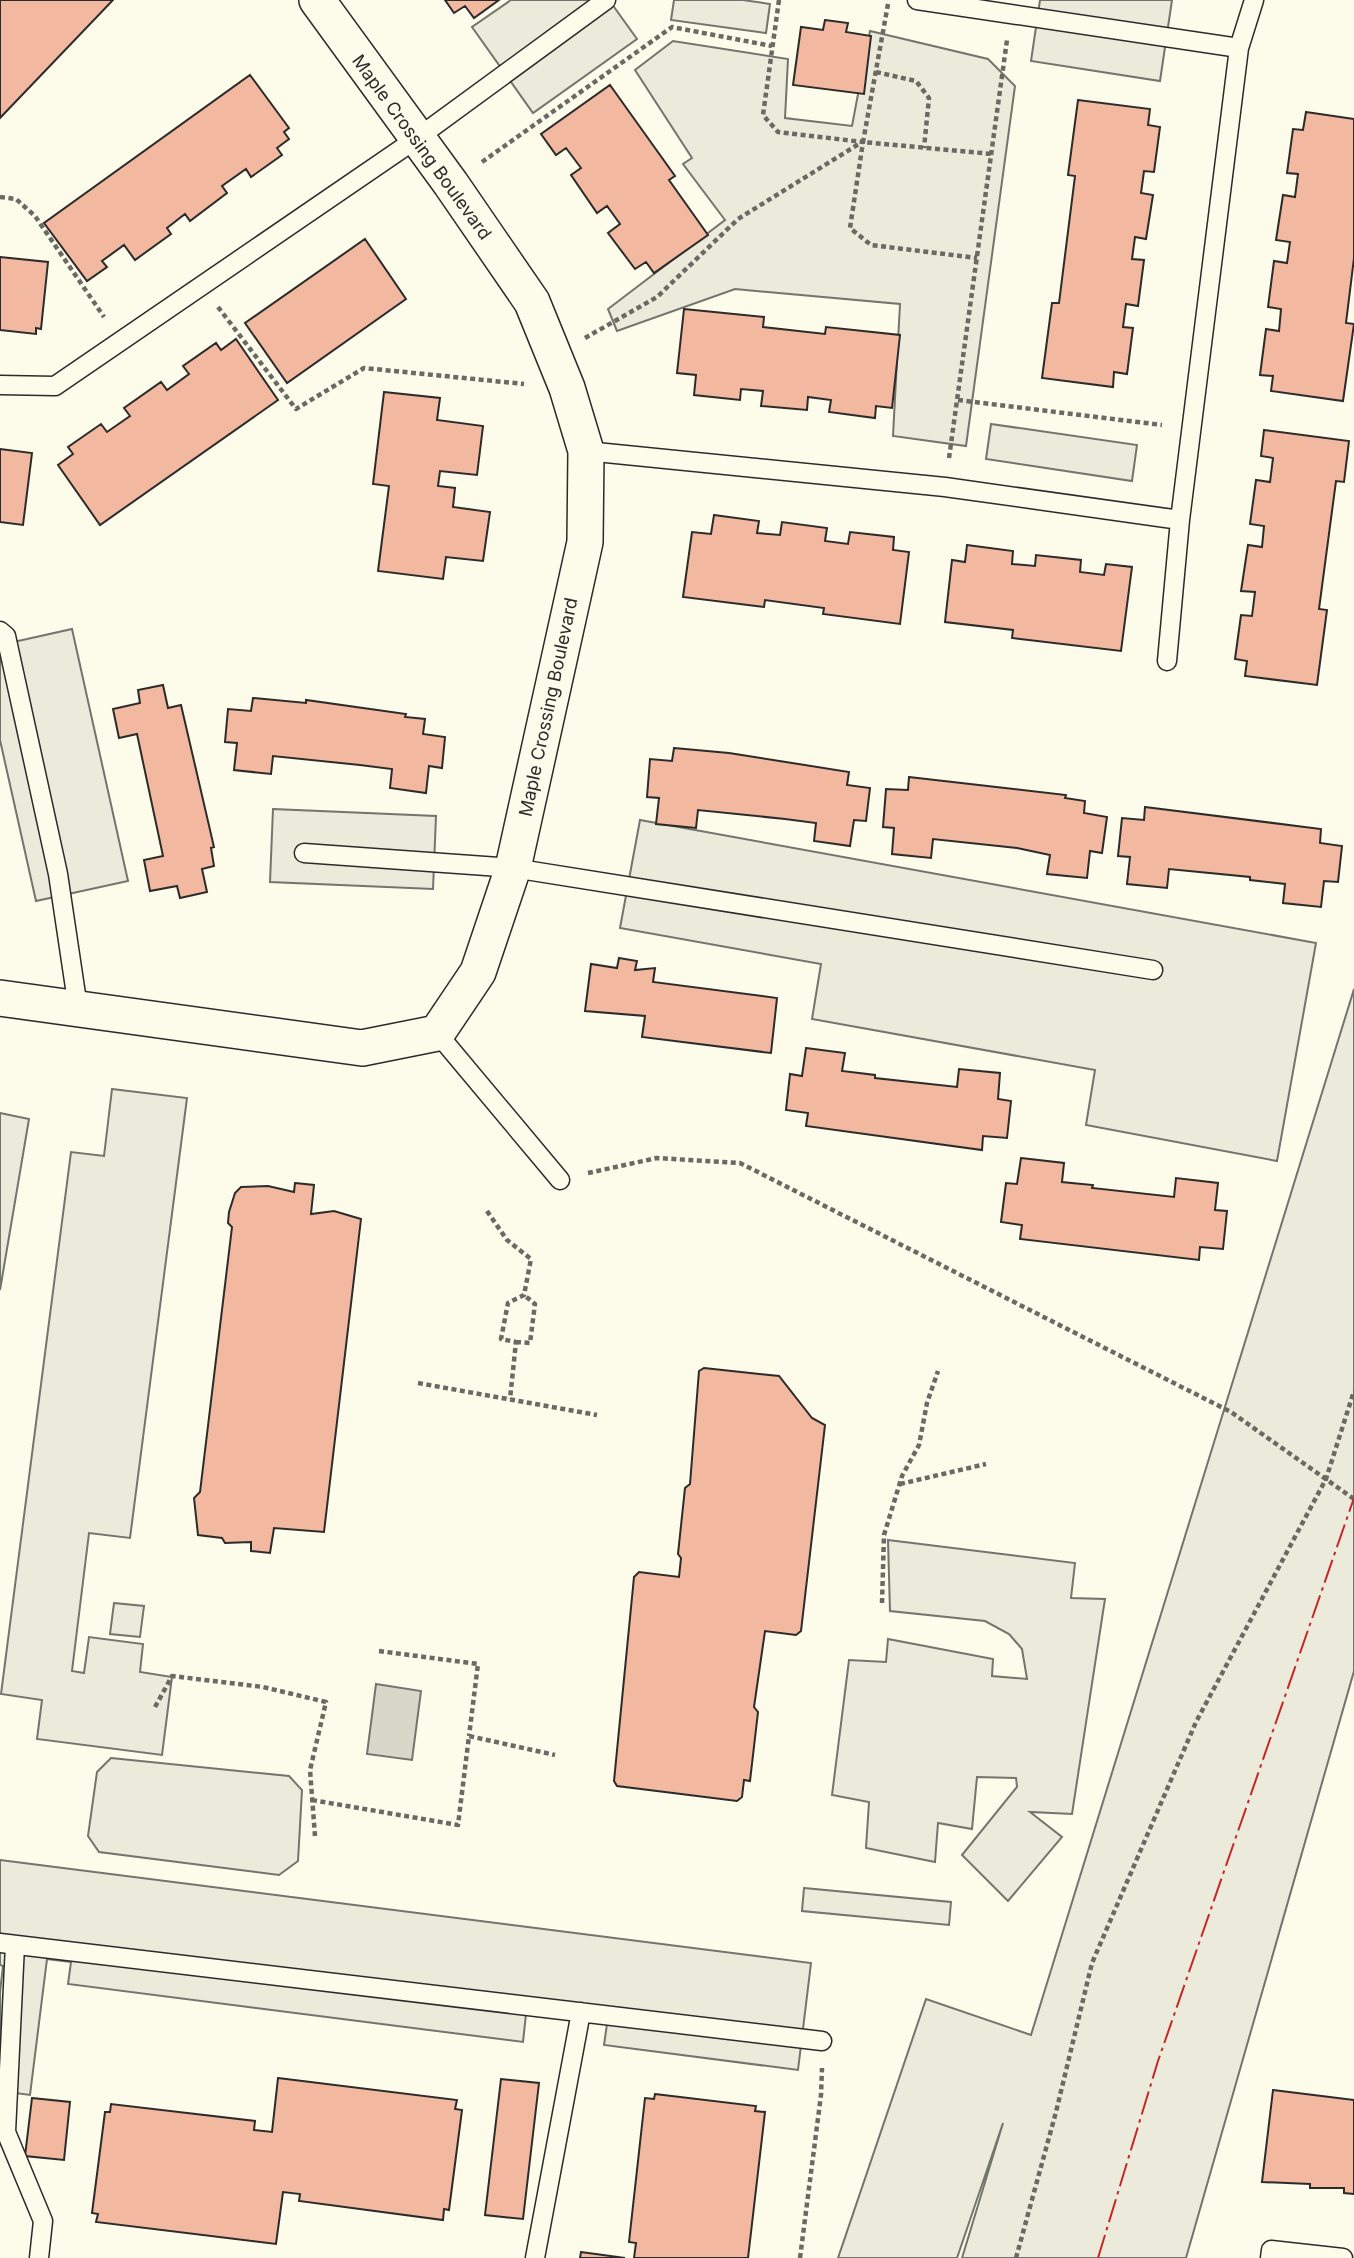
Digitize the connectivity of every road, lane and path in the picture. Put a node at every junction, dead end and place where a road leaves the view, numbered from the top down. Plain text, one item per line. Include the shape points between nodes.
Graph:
1 (317, 0) edge
2 (606, 0) edge
3 (779, 0) edge
4 (888, 0) edge
5 (917, 0) edge
6 (1254, 0) edge
7 (1010, 15) junction
8 (772, 46) junction
9 (1239, 48) junction
10 (876, 72) junction
11 (416, 139) junction
12 (863, 142) junction
13 (924, 148) junction
14 (992, 154) junction
15 (451, 184) junction
16 (0, 197) edge
17 (977, 258) junction
18 (202, 287) junction
19 (121, 343) junction
20 (560, 372) junction
21 (0, 385) edge
22 (958, 400) junction
23 (1191, 429) junction
24 (586, 451) junction
25 (945, 487) junction
26 (1180, 520) junction
27 (0, 631) edge
28 (1167, 661) dead end
29 (304, 853) dead end
30 (513, 868) junction
31 (1153, 970) dead end
32 (0, 998) edge
33 (78, 1008) junction
34 (437, 1032) junction
35 (560, 1180) joint
36 (487, 1211) dead end
37 (524, 1296) junction
38 (516, 1342) junction
39 (938, 1371) dead end
40 (418, 1383) dead end
41 (1354, 1391) edge
42 (510, 1399) junction
43 (597, 1415) dead end
44 (986, 1464) dead end
45 (1326, 1479) junction
46 (900, 1484) junction
47 (1354, 1499) edge
48 (883, 1603) dead end
49 (379, 1651) dead end
50 (155, 1707) dead end
51 (469, 1736) junction
52 (555, 1755) dead end
53 (312, 1800) junction
54 (315, 1836) dead end
55 (8, 1944) edge
56 (581, 2012) junction
57 (822, 2040) joint
58 (39, 2258) edge
59 (535, 2258) edge
60 (800, 2258) edge
61 (1016, 2258) edge
62 (1270, 2258) edge
63 (1343, 2258) edge

1 - 11 street, Maple Crossing Boulevard
2 - 11 lane
3 - 8 path
4 - 10 path
5 - 7 lane
6 - 9 lane
7 - 9 lane
7 - 14 path
8 - 12 path via 763,115 778,132
8 - 15 path via 672,27
9 - 23 lane
10 - 12 path
10 - 13 path via 916,81 929,98
11 - 15 street, Maple Crossing Boulevard
11 - 18 lane
12 - 13 path
12 - 17 path via 850,228 871,245
12 - 20 path via 738,219 657,297
13 - 14 path
14 - 17 path
15 - 20 street, Maple Crossing Boulevard via 532,302
16 - 19 path via 16,199 35,216
17 - 22 path
18 - 19 lane
18 - 20 path via 296,409 364,368
19 - 21 lane via 55,386
20 - 24 street, Maple Crossing Boulevard
22 - 23 path
22 - 25 path
23 - 26 lane
24 - 25 lane
24 - 30 street, Maple Crossing Boulevard via 585,542
25 - 26 lane
26 - 28 lane
27 - 33 lane via 6,636 58,874
29 - 30 lane
30 - 31 lane
30 - 34 street, Maple Crossing Boulevard via 478,972
32 - 33 street
33 - 34 street via 362,1048
34 - 35 lane
35 - 45 path via 657,1158 740,1163 1231,1412
36 - 37 path via 507,1240 531,1259
37 - 38 path via 535,1304 530,1343
37 - 38 path via 508,1303 501,1339
38 - 42 path
39 - 46 path via 919,1445
40 - 42 path
41 - 45 path
42 - 43 path
44 - 46 path
45 - 47 path
45 - 61 path via 1196,1722 1092,1963
46 - 48 path via 884,1535
49 - 51 path via 478,1664
50 - 53 path via 172,1676 263,1687 326,1702 310,1770
51 - 52 path
51 - 53 path via 458,1825
53 - 54 path
55 - 56 lane
55 - 58 lane via 6,2132 43,2221
56 - 57 lane
56 - 59 lane
57 - 60 path via 821,2095
62 - 63 lane via 1271,2250

